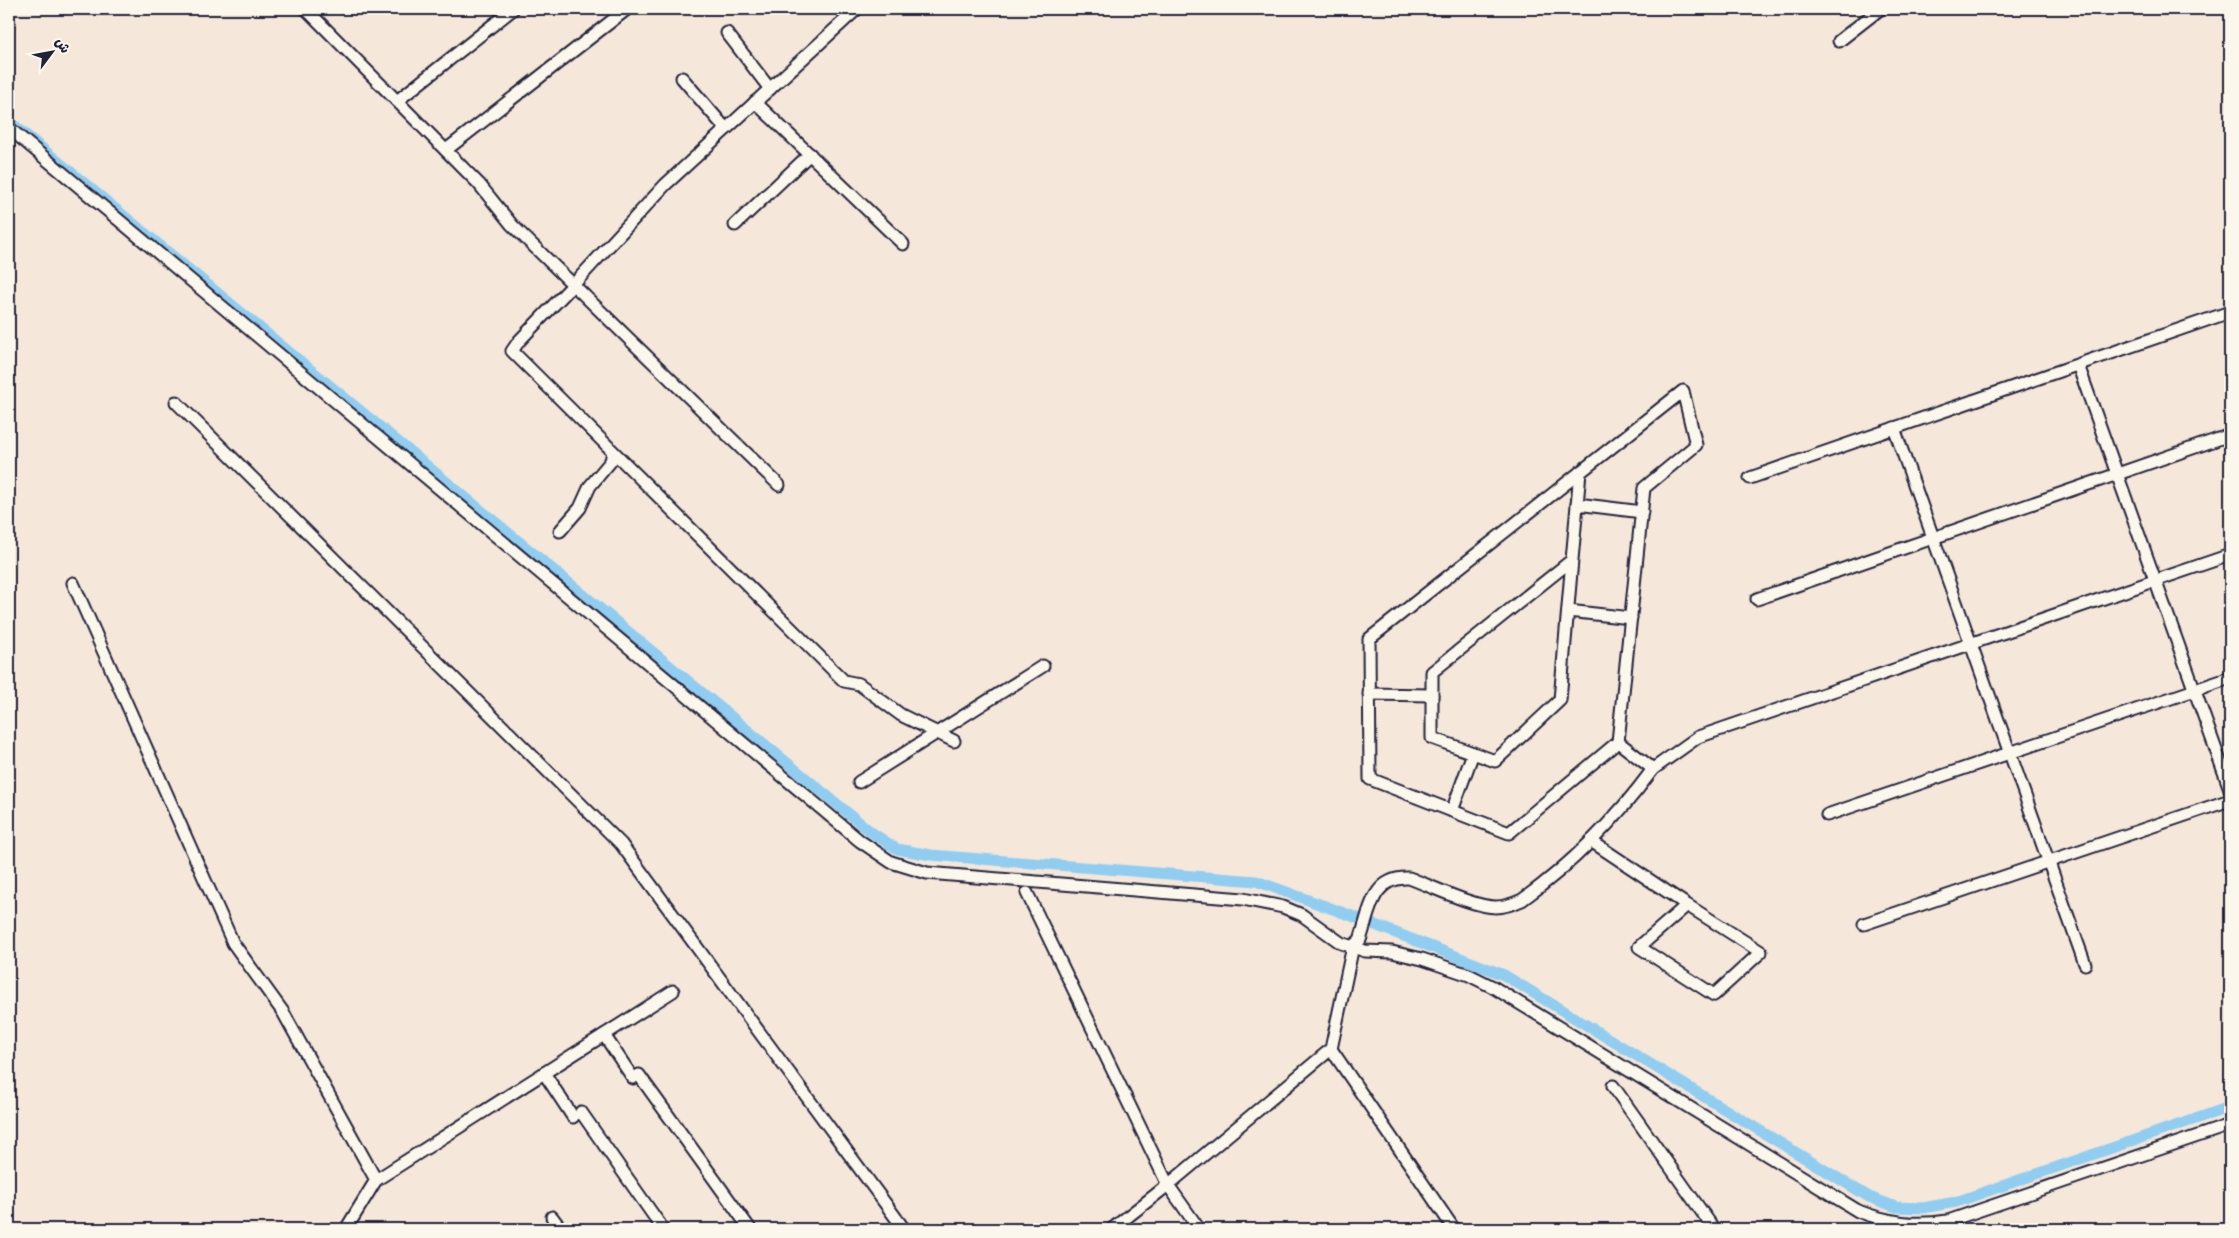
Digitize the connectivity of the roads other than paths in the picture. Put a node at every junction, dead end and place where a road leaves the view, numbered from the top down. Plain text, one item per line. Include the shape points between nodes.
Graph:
1 (513, 9) edge
2 (626, 9) edge
3 (857, 9) edge
4 (1880, 9) edge
5 (313, 11) edge
6 (727, 33) dead end
7 (1839, 41) dead end
8 (682, 78) dead end
9 (770, 89) junction
10 (397, 101) junction
11 (755, 102) junction
12 (9, 128) edge
13 (726, 129) junction
14 (446, 150) junction
15 (810, 154) junction
16 (736, 225) dead end
17 (903, 244) dead end
18 (573, 285) junction
19 (2230, 312) edge
20 (2078, 365) junction
21 (176, 402) dead end
22 (1894, 428) junction
23 (2230, 435) edge
24 (613, 452) junction
25 (1580, 472) junction
26 (2117, 474) junction
27 (1750, 478) dead end
28 (779, 486) dead end
29 (1578, 504) junction
30 (1642, 512) junction
31 (560, 531) dead end
32 (1933, 538) junction
33 (2230, 555) edge
34 (1572, 560) junction
35 (2156, 581) junction
36 (73, 584) dead end
37 (1757, 599) dead end
38 (1568, 611) junction
39 (1631, 618) junction
40 (1971, 644) junction
41 (1043, 666) dead end
42 (2230, 678) edge
43 (2195, 690) junction
44 (1369, 694) junction
45 (1432, 695) junction
46 (936, 732) junction
47 (954, 741) dead end
48 (1618, 742) junction
49 (1473, 753) junction
50 (2010, 753) junction
51 (1654, 769) junction
52 (859, 782) dead end
53 (2230, 789) edge
54 (2230, 800) edge
55 (1452, 811) junction
56 (1827, 815) dead end
57 (1591, 841) junction
58 (2049, 862) junction
59 (1027, 893) dead end
60 (1687, 906) junction
61 (1864, 924) dead end
62 (1356, 943) junction
63 (2085, 964) dead end
64 (673, 991) dead end
65 (604, 1035) junction
66 (1331, 1049) junction
67 (544, 1073) junction
68 (1612, 1086) dead end
69 (2230, 1125) edge
70 (376, 1180) junction
71 (1168, 1185) junction
72 (552, 1217) dead end
73 (346, 1229) edge
74 (561, 1229) edge
75 (663, 1229) edge
76 (750, 1229) edge
77 (904, 1229) edge
78 (1112, 1229) edge
79 (1199, 1229) edge
80 (1454, 1229) edge
81 (1714, 1229) edge

1 - 10 street
2 - 14 street
3 - 9 street
4 - 7 street
5 - 10 street
6 - 9 street
8 - 13 street
9 - 11 street
10 - 14 street
11 - 13 street
11 - 15 street
12 - 62 street via 874,853 890,862 927,873 1263,902 1302,915 1341,943
13 - 18 street via 665,185
14 - 18 street via 512,225
15 - 16 street
15 - 17 street
18 - 24 street via 512,351
18 - 28 street
19 - 20 street
20 - 22 street
20 - 26 street
21 - 77 street via 621,844
22 - 27 street
22 - 32 street
23 - 26 street
24 - 31 street via 611,461 590,486 580,508
24 - 46 street via 844,681 859,684 901,715
25 - 29 street
25 - 30 street via 1683,391 1696,445 1644,488
25 - 44 street via 1369,639
26 - 32 street
26 - 35 street
29 - 30 street
29 - 34 street
30 - 39 street
32 - 37 street
32 - 40 street
33 - 35 street
34 - 38 street
34 - 45 street via 1432,672
35 - 40 street
35 - 43 street
36 - 70 street via 233,943 283,1012
38 - 39 street
38 - 49 street via 1560,700 1495,760
39 - 48 street
40 - 50 street
40 - 51 street via 1698,737
41 - 46 street
42 - 43 street
43 - 50 street
43 - 53 street
44 - 45 street
44 - 55 street via 1370,778
45 - 49 street via 1432,738
46 - 47 street
46 - 52 street
48 - 51 street
48 - 55 street via 1509,833
49 - 55 street
50 - 56 street
50 - 58 street
51 - 57 street
54 - 58 street
57 - 60 street
57 - 62 street via 1534,892 1508,906 1479,904 1409,878 1389,880 1380,887
58 - 61 street
58 - 63 street
59 - 71 street
60 - 60 street via 1761,952 1714,995 1639,947
62 - 66 street
62 - 69 street via 1365,951 1392,952 1422,959 1493,987 1849,1206 1880,1220 1902,1224 1948,1221
64 - 65 street
65 - 67 street
65 - 76 street
66 - 71 street
66 - 80 street
67 - 70 street
67 - 75 street
68 - 81 street
70 - 73 street
71 - 78 street
71 - 79 street
72 - 74 street

